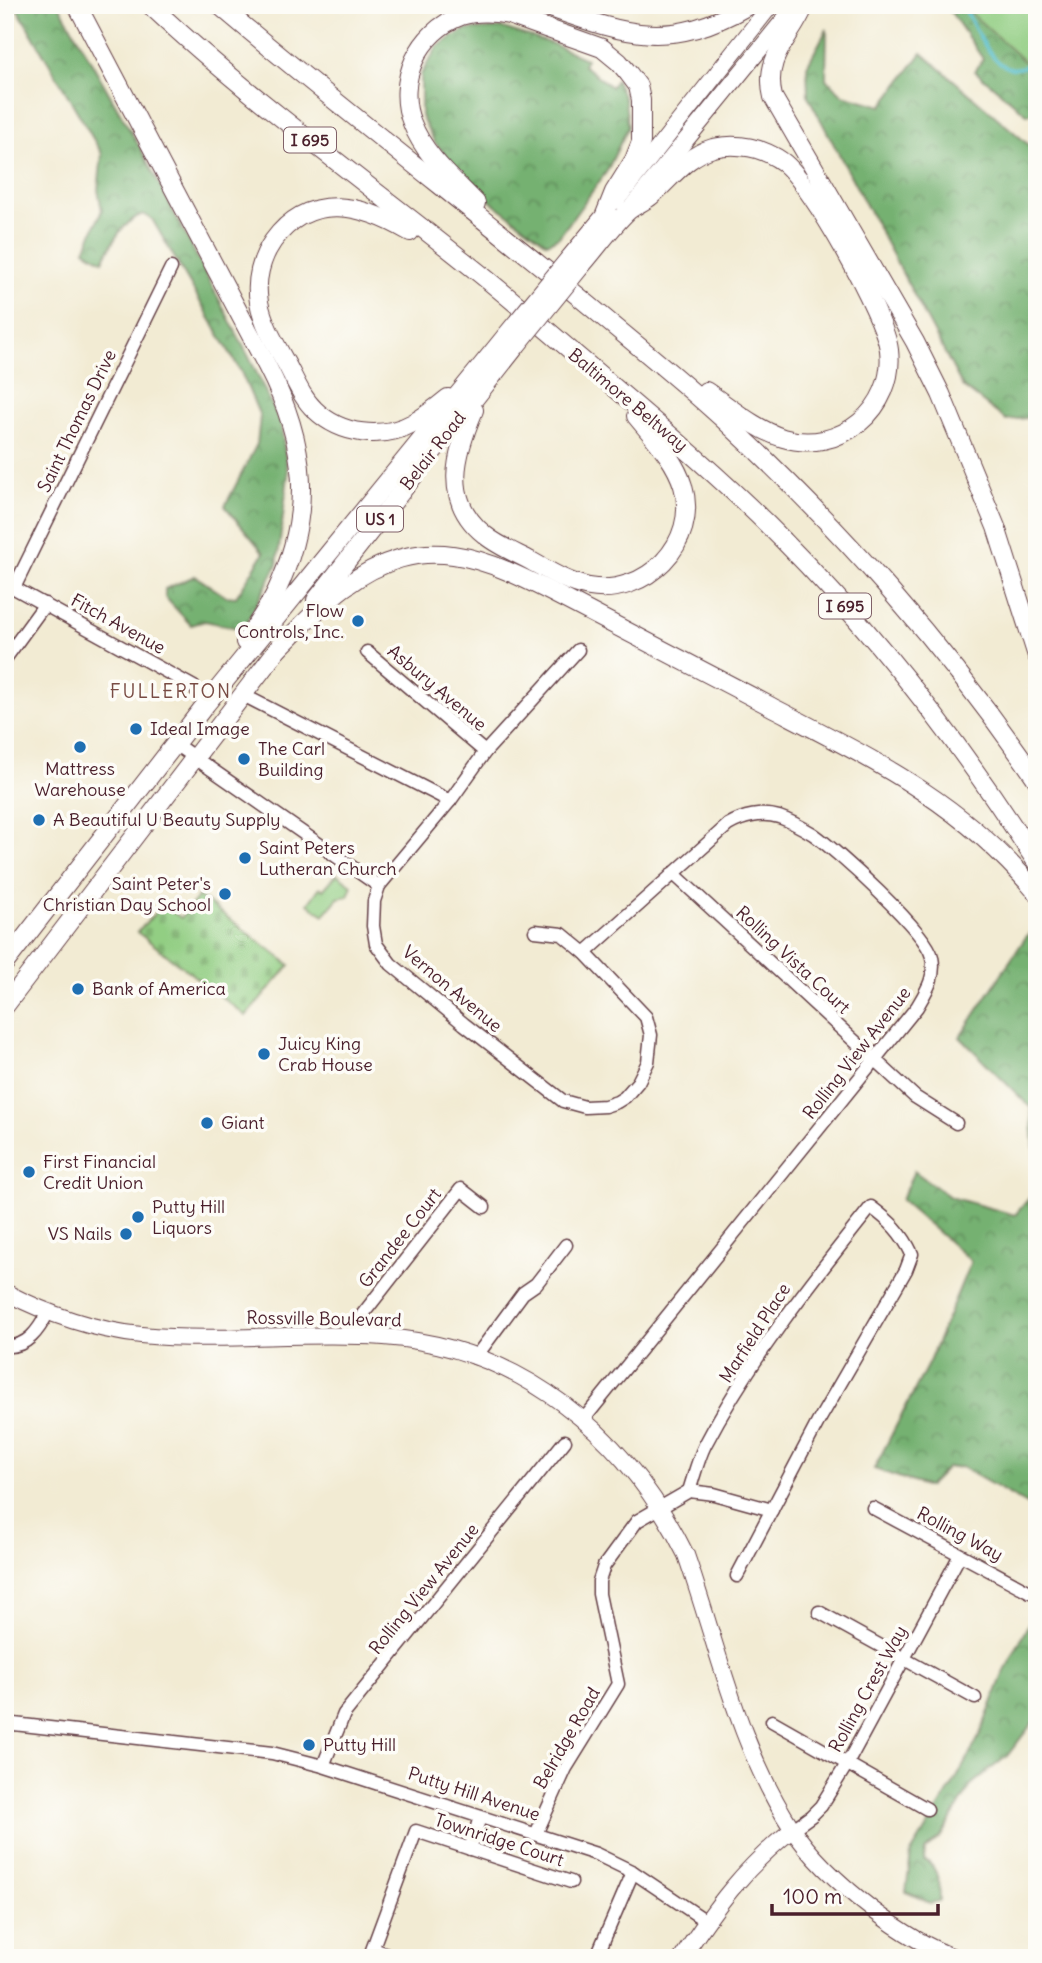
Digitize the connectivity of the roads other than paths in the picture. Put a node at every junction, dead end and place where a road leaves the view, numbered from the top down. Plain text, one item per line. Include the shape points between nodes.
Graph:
1 (77, 5) edge
2 (150, 5) edge
3 (219, 5) edge
4 (542, 5) edge
5 (749, 5) edge
6 (771, 5) edge
7 (796, 5) edge
8 (805, 5) edge
9 (629, 210) junction
10 (604, 217) junction
11 (516, 246) junction
12 (575, 263) junction
13 (171, 268) dead end
14 (474, 270) junction
15 (511, 341) junction
16 (639, 347) junction
17 (466, 386) junction
18 (484, 386) junction
19 (612, 386) junction
20 (9, 586) edge
21 (45, 604) junction
22 (578, 650) dead end
23 (276, 651) junction
24 (367, 652) dead end
25 (1037, 656) edge
26 (5, 659) edge
27 (243, 695) junction
28 (206, 704) junction
29 (175, 744) junction
30 (485, 752) junction
31 (195, 758) junction
32 (1037, 780) edge
33 (450, 801) junction
34 (1037, 863) edge
35 (673, 873) junction
36 (379, 886) junction
37 (1037, 893) edge
38 (535, 931) dead end
39 (585, 953) junction
40 (5, 963) edge
41 (5, 1006) edge
42 (874, 1059) junction
43 (956, 1123) dead end
44 (484, 1207) dead end
45 (566, 1245) dead end
46 (5, 1292) edge
47 (48, 1312) junction
48 (362, 1336) junction
49 (5, 1346) edge
50 (475, 1358) junction
51 (584, 1419) junction
52 (565, 1441) dead end
53 (689, 1491) junction
54 (661, 1508) junction
55 (873, 1508) dead end
56 (772, 1510) junction
57 (960, 1555) junction
58 (737, 1576) dead end
59 (1030, 1592) dead end
60 (819, 1612) dead end
61 (904, 1659) junction
62 (975, 1698) dead end
63 (772, 1721) dead end
64 (5, 1723) edge
65 (847, 1764) junction
66 (323, 1766) junction
67 (927, 1809) dead end
68 (480, 1817) junction
69 (793, 1829) junction
70 (536, 1834) junction
71 (470, 1849) junction
72 (633, 1872) junction
73 (571, 1882) dead end
74 (706, 1921) junction
75 (371, 1953) edge
76 (951, 1957) edge
77 (398, 1958) edge
78 (596, 1958) edge
79 (682, 1958) edge

1 - 28 highway via 267,366 295,433 302,498 295,543 275,594
2 - 14 highway, Baltimore Beltway / I 695 via 307,138
3 - 11 highway, I 695
4 - 5 highway via 618,30 660,34 697,30
6 - 10 main road, Belair Road / US 1
7 - 9 main road, Belair Road / US 1
8 - 25 highway via 773,62 773,97 941,394 996,527
9 - 12 highway, Belair Road / US 1
9 - 16 highway via 698,154 741,146 771,154 797,174 864,284 885,331 890,365 885,388 862,422 837,436 806,441 766,430
10 - 11 highway via 641,142 638,86 620,62 580,38 509,15 482,12 460,17 437,30 419,52 407,77 407,105 426,149
10 - 12 highway, Belair Road / US 1
11 - 16 highway, I 695
12 - 15 highway, Belair Road / US 1, bridge
13 - 20 street, Saint Thomas Drive
14 - 17 highway via 394,222 338,206 291,221 267,250 258,282 266,324 303,395 315,411 342,428 371,433 400,429
14 - 19 highway, Baltimore Beltway / I 695
15 - 17 highway, Belair Road / US 1
15 - 18 highway, Belair Road / US 1
16 - 32 highway, I 695 via 750,444 871,567 963,678
17 - 28 highway, Belair Road / US 1
18 - 19 highway via 457,455 459,500 466,513 497,543 572,583 604,588 631,584 664,562 681,535 686,511 683,487 673,465
18 - 23 highway, Belair Road / US 1
19 - 34 highway, Baltimore Beltway / I 695 via 737,495 838,599 956,743
20 - 21 street, Fitch Avenue
21 - 26 street
21 - 28 street, Fitch Avenue via 194,687
22 - 30 street
23 - 27 highway, Belair Road / US 1
23 - 37 highway via 341,589 384,564 424,555 479,559 575,604 911,782 974,827
24 - 30 street, Asbury Avenue
27 - 31 highway, Belair Road / US 1
27 - 33 street
28 - 29 highway, Belair Road / US 1
29 - 31 street
29 - 40 highway, Belair Road / US 1
30 - 33 street
31 - 36 street
31 - 41 highway, Belair Road / US 1
33 - 36 street
35 - 39 street, Rolling View Avenue
35 - 42 street, Rolling Vista Court
35 - 42 street, Rolling View Avenue via 739,819 778,816 816,836 899,912 930,951 931,984 918,1007
36 - 39 street, Vernon Avenue via 373,926 376,944 391,964 564,1101 605,1106 625,1097 638,1082 648,1062 651,1035 641,1010
38 - 39 street, Vernon Avenue via 562,934
42 - 43 street, Rolling Vista Court via 915,1097
42 - 51 street, Rolling View Avenue
44 - 48 street, Grandee Court via 461,1189 363,1314
45 - 50 street
46 - 47 main road, Rossville Boulevard
47 - 48 main road, Rossville Boulevard via 107,1329 164,1337
47 - 49 street via 27,1341
48 - 50 main road, Rossville Boulevard via 407,1339
50 - 51 main road, Rossville Boulevard via 531,1383
51 - 54 main road, Rossville Boulevard via 631,1466
52 - 66 street, Rolling View Avenue via 344,1714
53 - 54 street, Belridge Road
53 - 56 street
53 - 56 street, Marfield Place via 704,1447 744,1381 796,1301 871,1207 891,1221 912,1254
54 - 69 main road, Rossville Boulevard via 686,1555 744,1734
54 - 70 street, Belridge Road via 637,1521 604,1566 599,1594 618,1684 566,1768
55 - 57 street, Rolling Way
56 - 58 street
57 - 59 street, Rolling Way
57 - 61 street, Rolling Crest Way
60 - 61 street
61 - 62 street
61 - 65 street, Rolling Crest Way
63 - 65 street
64 - 66 street, Putty Hill Avenue via 250,1749
65 - 67 street
65 - 69 street, Rolling Crest Way via 821,1806
66 - 68 street, Putty Hill Avenue
68 - 70 street, Putty Hill Avenue
68 - 71 street
69 - 74 main road via 741,1875
69 - 76 main road via 865,1903 901,1930
70 - 72 street, Putty Hill Avenue
71 - 73 street, Townridge Court
71 - 75 street, Townridge Court via 416,1831
72 - 74 street, Putty Hill Avenue
72 - 78 street
74 - 79 main road
75 - 77 street

